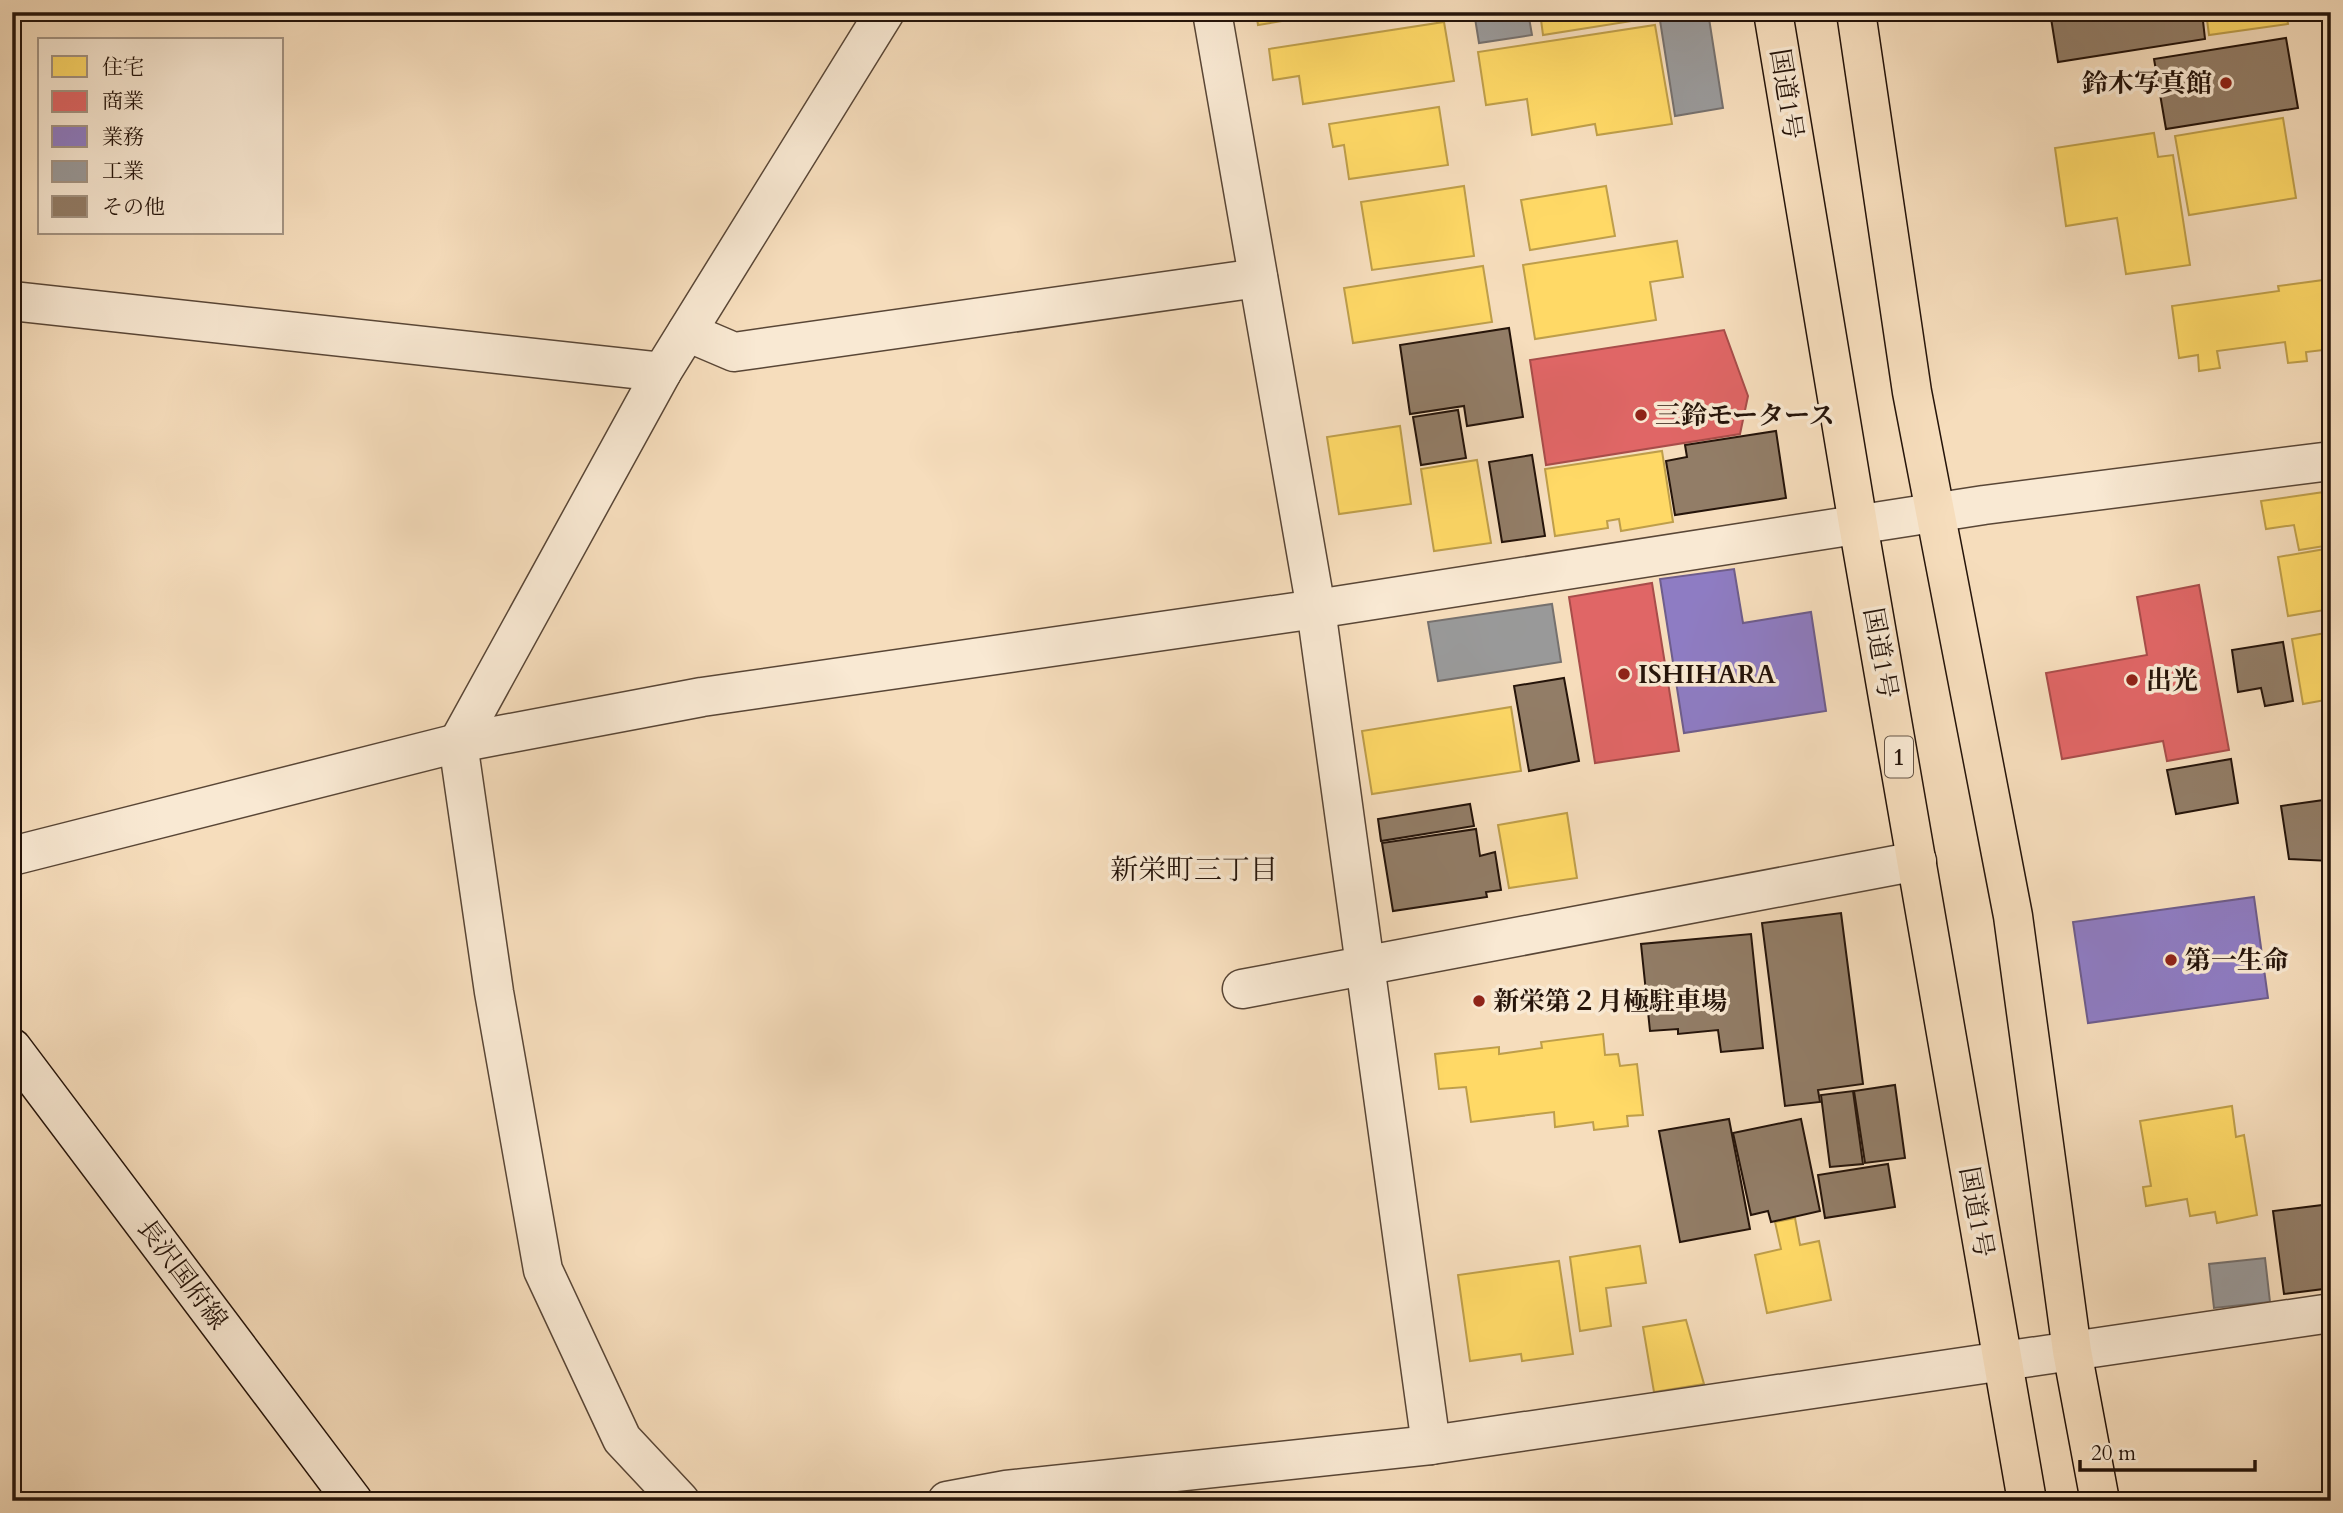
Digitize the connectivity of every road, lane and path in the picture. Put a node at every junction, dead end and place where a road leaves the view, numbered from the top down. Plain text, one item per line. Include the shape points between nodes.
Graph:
1 (885, 12) edge
2 (1212, 12) edge
3 (1773, 12) edge
4 (1856, 12) edge
5 (1258, 278) junction
6 (12, 301) edge
7 (687, 332) junction
8 (662, 372) junction
9 (2331, 461) edge
10 (1936, 512) junction
11 (1858, 524) junction
12 (1316, 609) junction
13 (458, 743) junction
14 (12, 856) edge
15 (1917, 861) junction
16 (1365, 965) junction
17 (1242, 989) dead end
18 (12, 1048) edge
19 (2331, 1313) edge
20 (2072, 1351) junction
21 (2003, 1361) junction
22 (1431, 1445) junction
23 (353, 1501) edge
24 (680, 1501) edge
25 (947, 1501) edge
26 (2027, 1501) edge
27 (2100, 1501) edge

1 - 7 street
2 - 5 street
3 - 11 highway, 国道1号 / 1
4 - 10 highway via 1912,392
5 - 7 street via 734,352
5 - 12 street
6 - 8 street
7 - 8 street
8 - 13 street
9 - 10 street
10 - 11 street
10 - 20 highway via 2013,916
11 - 12 street
11 - 15 highway, 国道1号 / 1
12 - 13 street via 702,696
12 - 16 street
13 - 14 street
13 - 24 street via 494,992 543,1270 622,1439
15 - 16 street
15 - 21 highway, 国道1号 / 1
16 - 17 street
16 - 22 street
18 - 23 street, 長沢国府線
19 - 20 street
20 - 21 street
20 - 27 highway
21 - 22 street
21 - 26 highway, 国道1号 / 1
22 - 25 street via 1006,1490

